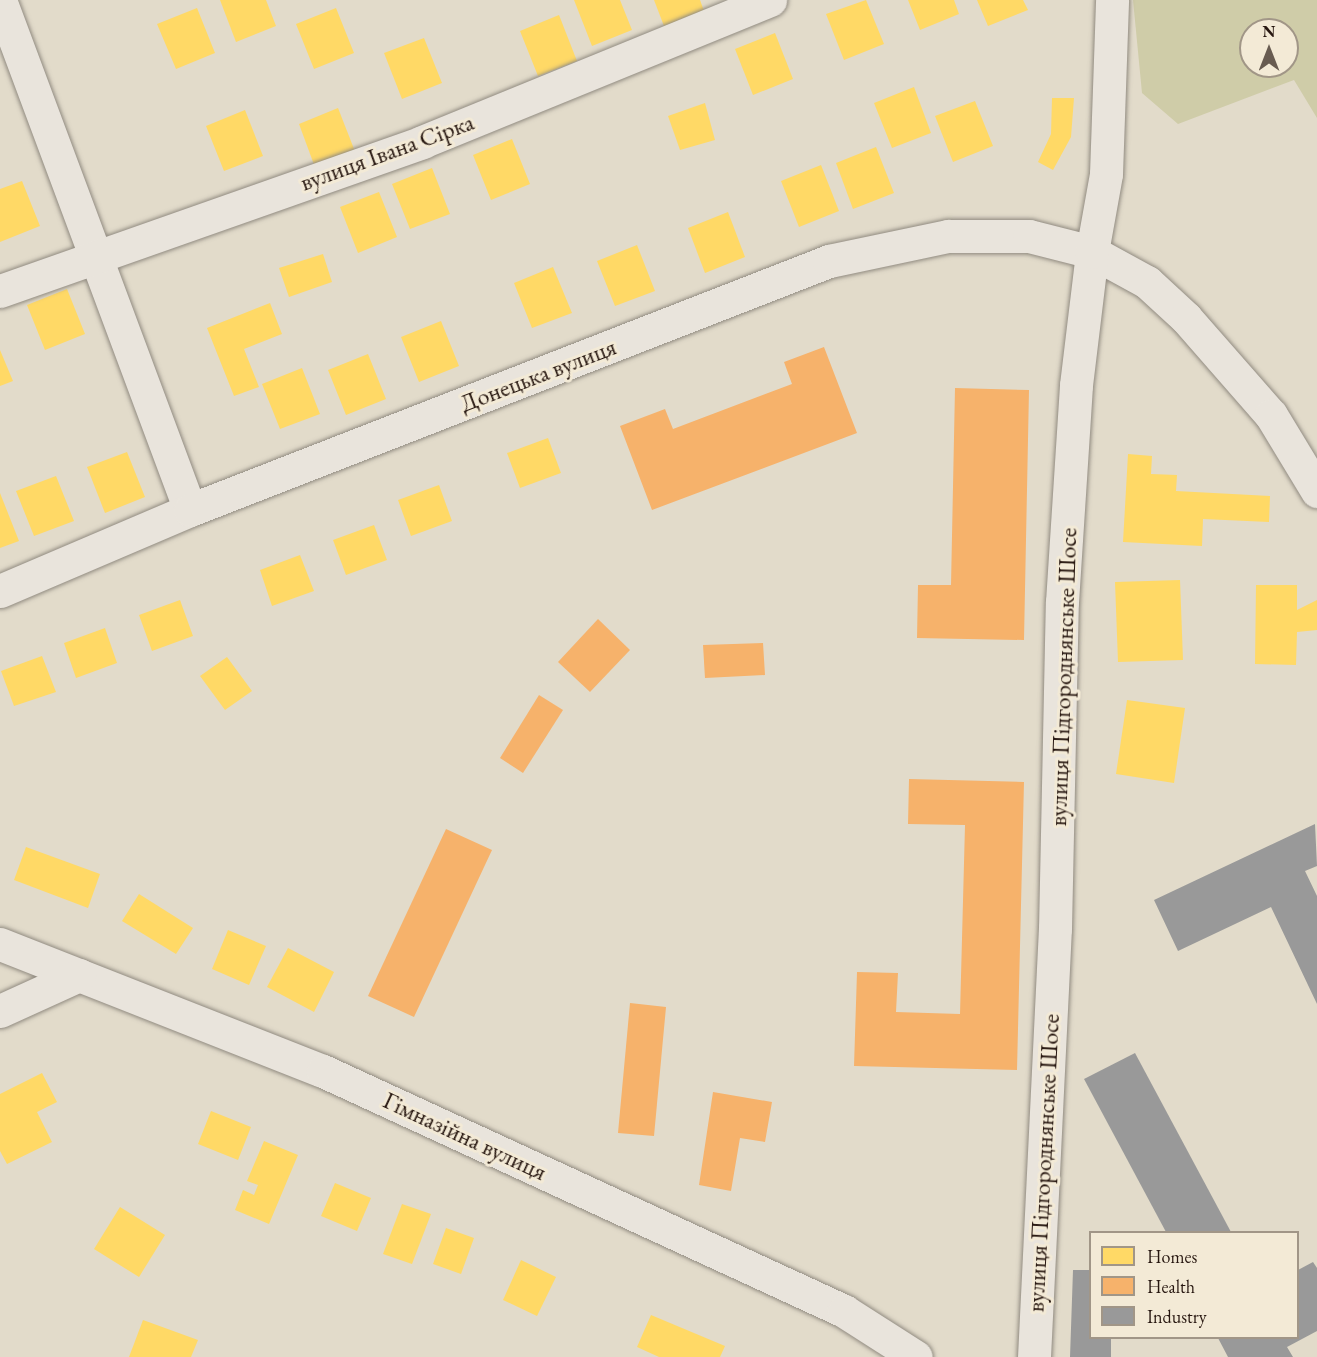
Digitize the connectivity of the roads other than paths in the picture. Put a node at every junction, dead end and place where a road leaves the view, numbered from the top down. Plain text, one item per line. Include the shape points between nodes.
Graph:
1 (770, 0) edge
2 (1112, 0) edge
3 (8, 5) edge
4 (1092, 252) junction
5 (94, 255) junction
6 (0, 291) edge
7 (1317, 492) edge
8 (190, 510) junction
9 (0, 591) edge
10 (0, 944) edge
11 (79, 975) junction
12 (0, 1011) edge
13 (916, 1357) edge
14 (1034, 1357) edge

1 - 5 street, вулиця Івана Сірка via 422,142
2 - 4 street, вулиця Підгороднянське Шосе via 1106,174
3 - 5 street
4 - 7 street, Донецька вулиця via 1147,282 1186,318 1271,415
4 - 8 street, Донецька вулиця via 1029,236 948,236 829,261
4 - 14 street, вулиця Підгороднянське Шосе via 1076,385 1062,602 1056,929
5 - 6 street, вулиця Івана Сірка
5 - 8 street
8 - 9 street, Донецька вулиця
10 - 11 street, Гімназійна вулиця
11 - 12 street
11 - 13 street, Гімназійна вулиця via 355,1086 844,1311

